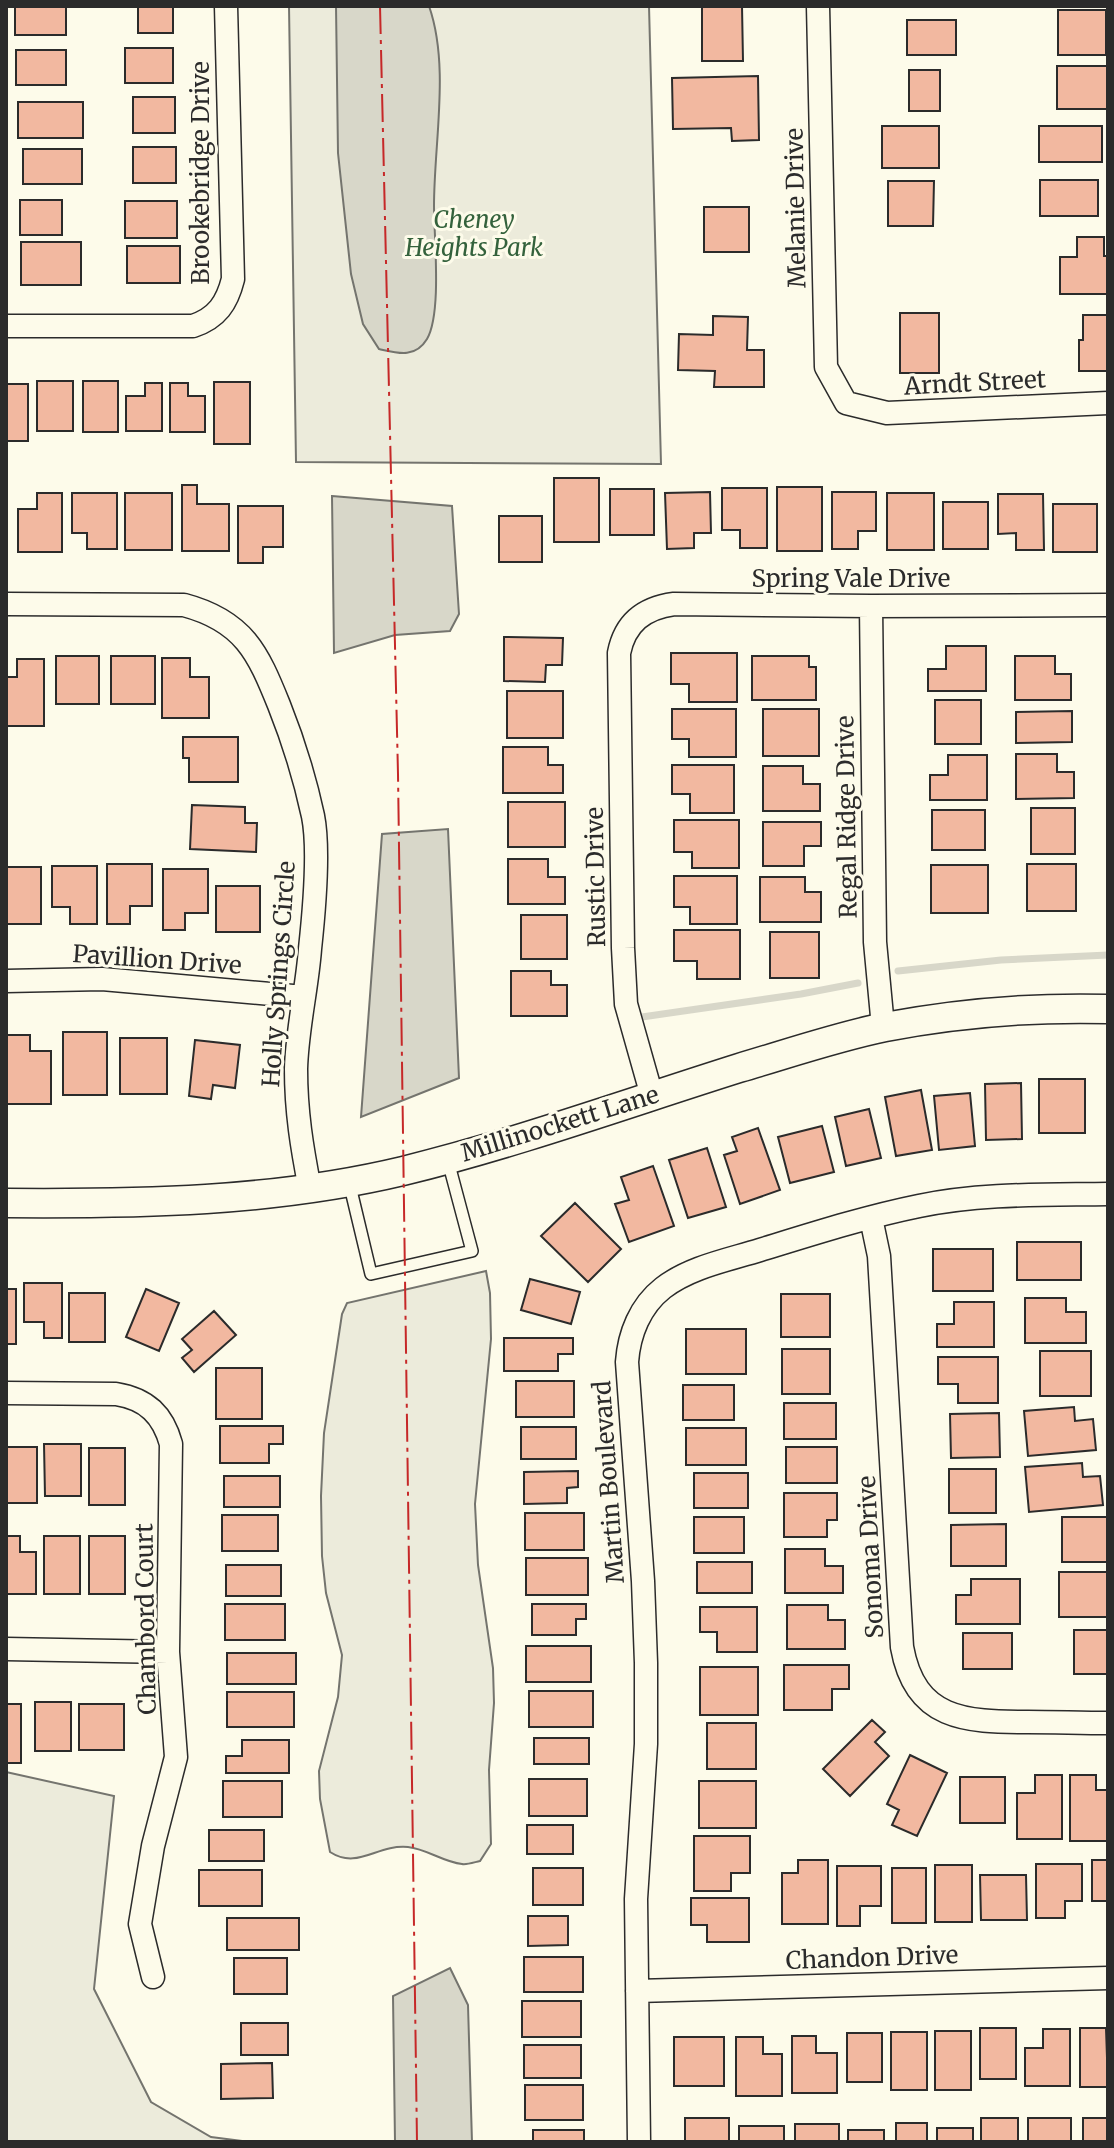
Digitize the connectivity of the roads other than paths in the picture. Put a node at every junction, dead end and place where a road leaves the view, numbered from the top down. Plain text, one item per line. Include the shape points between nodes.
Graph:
1 (226, 6) edge
2 (818, 6) edge
3 (6, 326) edge
4 (846, 403) joint
5 (1108, 403) edge
6 (6, 604) edge
7 (1108, 605) edge
8 (871, 606) junction
9 (619, 653) joint
10 (6, 981) edge
11 (304, 997) junction
12 (1108, 1009) edge
13 (883, 1027) junction
14 (652, 1096) junction
15 (447, 1159) junction
16 (348, 1182) junction
17 (310, 1189) junction
18 (1108, 1194) edge
19 (6, 1203) edge
20 (871, 1218) junction
21 (6, 1393) edge
22 (6, 1649) edge
23 (168, 1652) junction
24 (1108, 1723) edge
25 (153, 1977) dead end
26 (1108, 1978) edge
27 (637, 1991) junction
28 (639, 2142) edge

1 - 3 street, Brookebridge Drive via 233,279 223,306 193,326
2 - 4 street, Melanie Drive via 826,367
4 - 5 street, Arndt Street via 887,413
6 - 11 street, Holly Springs Circle via 184,605 220,620 251,645 287,725 313,818 315,882
7 - 8 street, Spring Vale Drive
8 - 9 street, Spring Vale Drive via 660,606 628,628
8 - 13 street, Regal Ridge Drive via 875,942
9 - 14 street, Rustic Drive via 626,1004
10 - 11 street, Pavillion Drive via 102,979
11 - 17 street, Holly Springs Circle via 296,1119
12 - 13 street, Millinockett Lane via 1036,1008
13 - 14 street, Millinockett Lane
14 - 15 street, Millinockett Lane
15 - 16 street, Millinockett Lane
15 - 16 lane via 472,1251 371,1274
16 - 17 street, Millinockett Lane
17 - 19 street, Millinockett Lane via 142,1204
18 - 20 street, Martin Boulevard via 1002,1196
20 - 24 street, Sonoma Drive via 879,1256 902,1647 911,1680 936,1706 981,1722
20 - 27 street, Martin Boulevard via 678,1278 646,1307 628,1343 646,1663
21 - 23 street, Chambord Court via 116,1394 144,1403 162,1420 171,1444
22 - 23 street
23 - 25 street, Chambord Court via 176,1757 140,1924
26 - 27 street, Chandon Drive
27 - 28 street, Martin Boulevard

